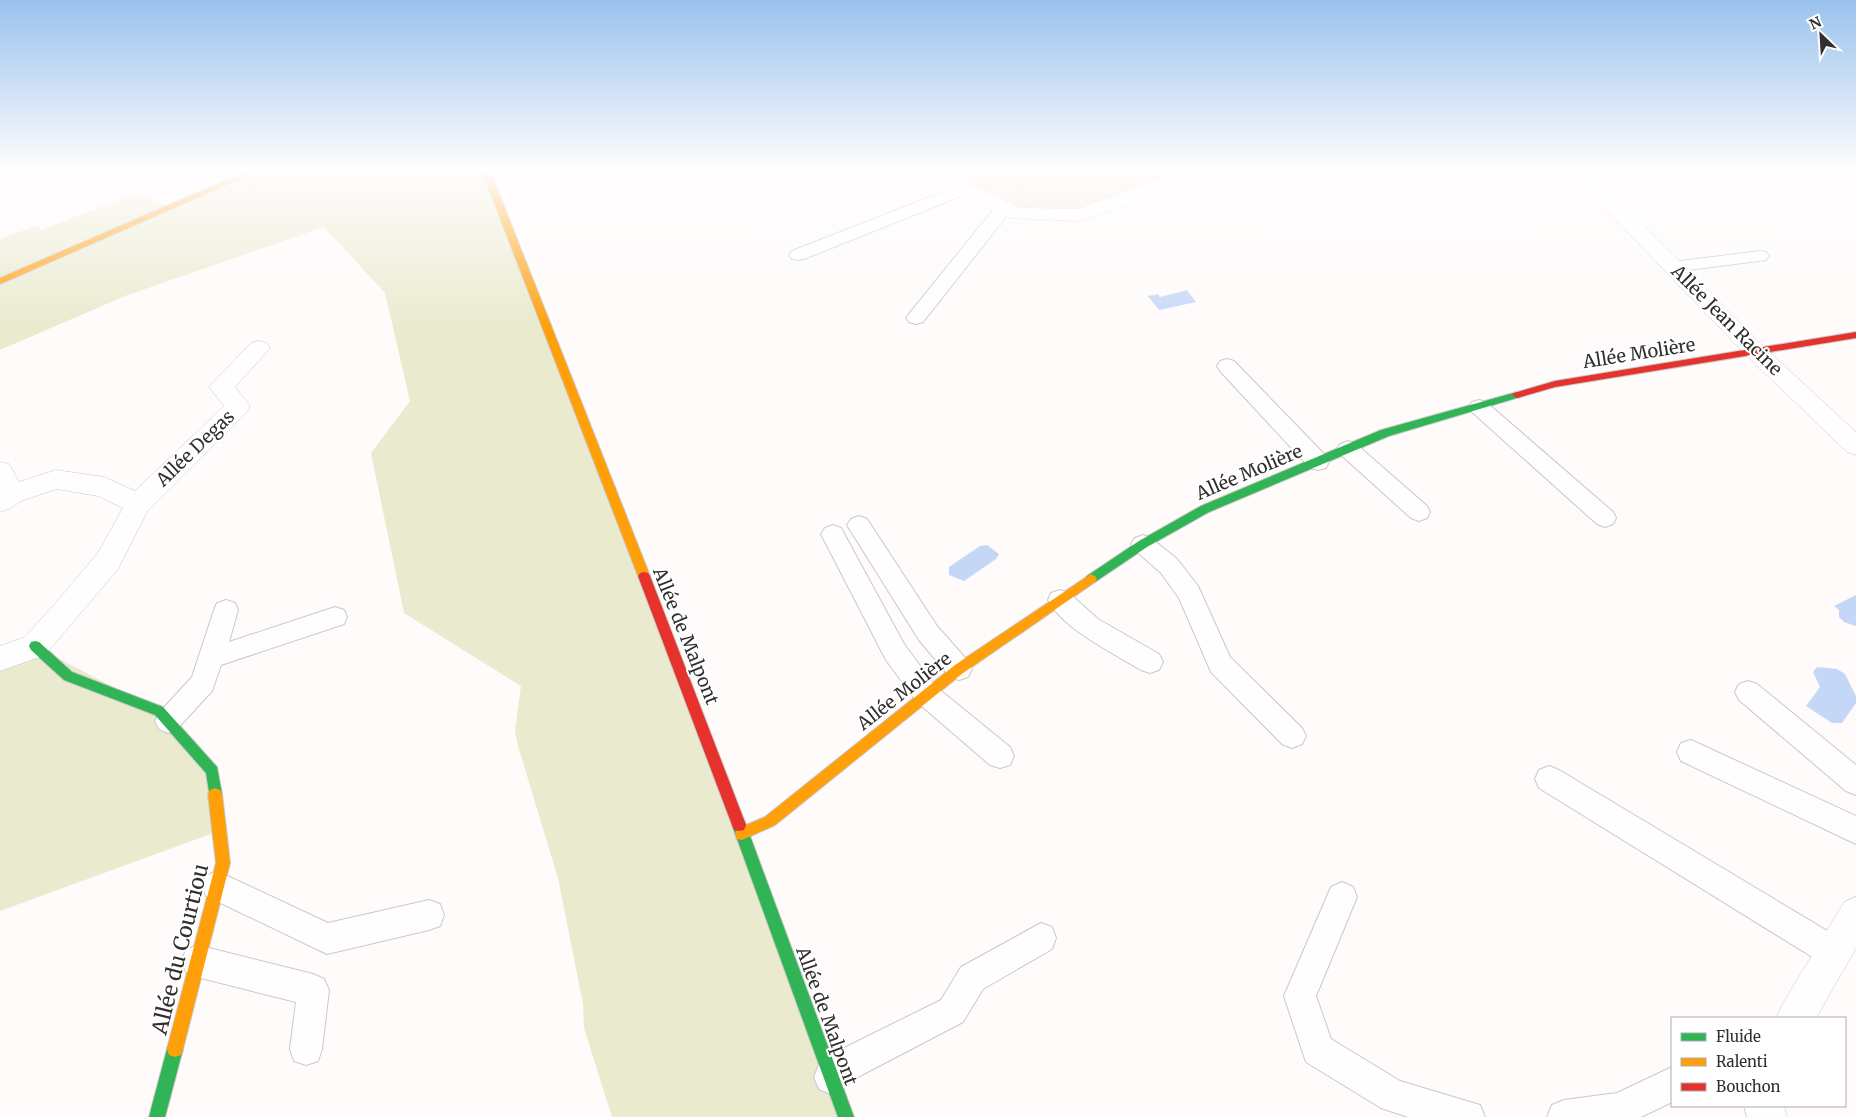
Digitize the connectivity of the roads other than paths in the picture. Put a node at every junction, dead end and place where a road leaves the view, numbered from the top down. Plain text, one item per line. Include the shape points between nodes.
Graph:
1 (134, 223) edge
2 (506, 223) edge
3 (878, 223) edge
4 (992, 223) edge
5 (1630, 223) edge
6 (798, 255) dead end
7 (1760, 256) dead end
8 (1673, 267) junction
9 (0, 281) edge
10 (916, 318) dead end
11 (1856, 335) edge
12 (259, 348) dead end
13 (1756, 352) junction
14 (1228, 366) dead end
15 (1479, 406) junction
16 (1856, 446) edge
17 (1348, 449) junction
18 (1318, 462) junction
19 (4, 489) edge
20 (138, 504) junction
21 (1419, 512) dead end
22 (1605, 518) dead end
23 (859, 525) dead end
24 (833, 534) dead end
25 (1143, 544) junction
26 (1060, 600) junction
27 (226, 610) dead end
28 (335, 617) dead end
29 (35, 646) junction
30 (211, 658) junction
31 (0, 659) edge
32 (1150, 662) dead end
33 (959, 669) junction
34 (1748, 692) dead end
35 (926, 694) junction
36 (168, 721) junction
37 (1292, 736) dead end
38 (1691, 752) dead end
39 (1000, 756) dead end
40 (1549, 780) dead end
41 (1856, 782) edge
42 (1856, 830) edge
43 (742, 834) junction
44 (217, 886) junction
45 (1342, 897) dead end
46 (1856, 914) edge
47 (429, 915) dead end
48 (1042, 938) dead end
49 (1833, 952) junction
50 (197, 962) junction
51 (1796, 1017) edge
52 (306, 1049) dead end
53 (831, 1077) junction
54 (1671, 1084) edge
55 (157, 1117) edge
56 (846, 1117) edge
57 (1468, 1117) edge
58 (1564, 1117) edge

1 - 9 street
2 - 43 street, Allée de Malpont
3 - 6 lane
4 - 10 lane
5 - 8 street, Allée Jean Racine
7 - 8 lane
8 - 13 street, Allée Jean Racine
11 - 13 street, Allée Molière
12 - 20 street, Allée Degas via 221,388 238,406
13 - 15 street, Allée Molière via 1555,384
13 - 16 street, Allée Jean Racine
14 - 18 lane
15 - 17 street, Allée Molière via 1386,433
15 - 22 lane
17 - 18 street, Allée Molière
17 - 21 lane
18 - 25 street, Allée Molière via 1205,510
19 - 20 street via 56,479 104,487
20 - 29 street via 108,561
23 - 33 lane via 928,633
24 - 35 lane via 896,652
25 - 26 street, Allée Molière
25 - 37 lane via 1169,566 1189,593 1220,664
26 - 32 lane via 1089,626
26 - 33 street, Allée Molière
27 - 30 lane
28 - 30 lane
29 - 31 street
29 - 36 street, Allée du Courtiou via 68,676 159,712
30 - 36 lane via 203,683
33 - 35 street, Allée Molière
34 - 41 lane
35 - 39 lane
35 - 43 street, Allée Molière via 770,821
36 - 44 street, Allée du Courtiou via 212,771 223,863
38 - 42 lane
40 - 49 lane
43 - 53 street, Allée de Malpont
44 - 47 lane via 328,939
44 - 50 street, Allée du Courtiou
45 - 57 lane via 1300,996 1318,1050 1393,1096
46 - 49 street
48 - 53 lane via 972,978 952,1011 840,1068
49 - 51 street
50 - 52 lane via 313,990
50 - 55 street, Allée du Courtiou
53 - 56 street, Allée de Malpont
54 - 58 lane via 1619,1110

